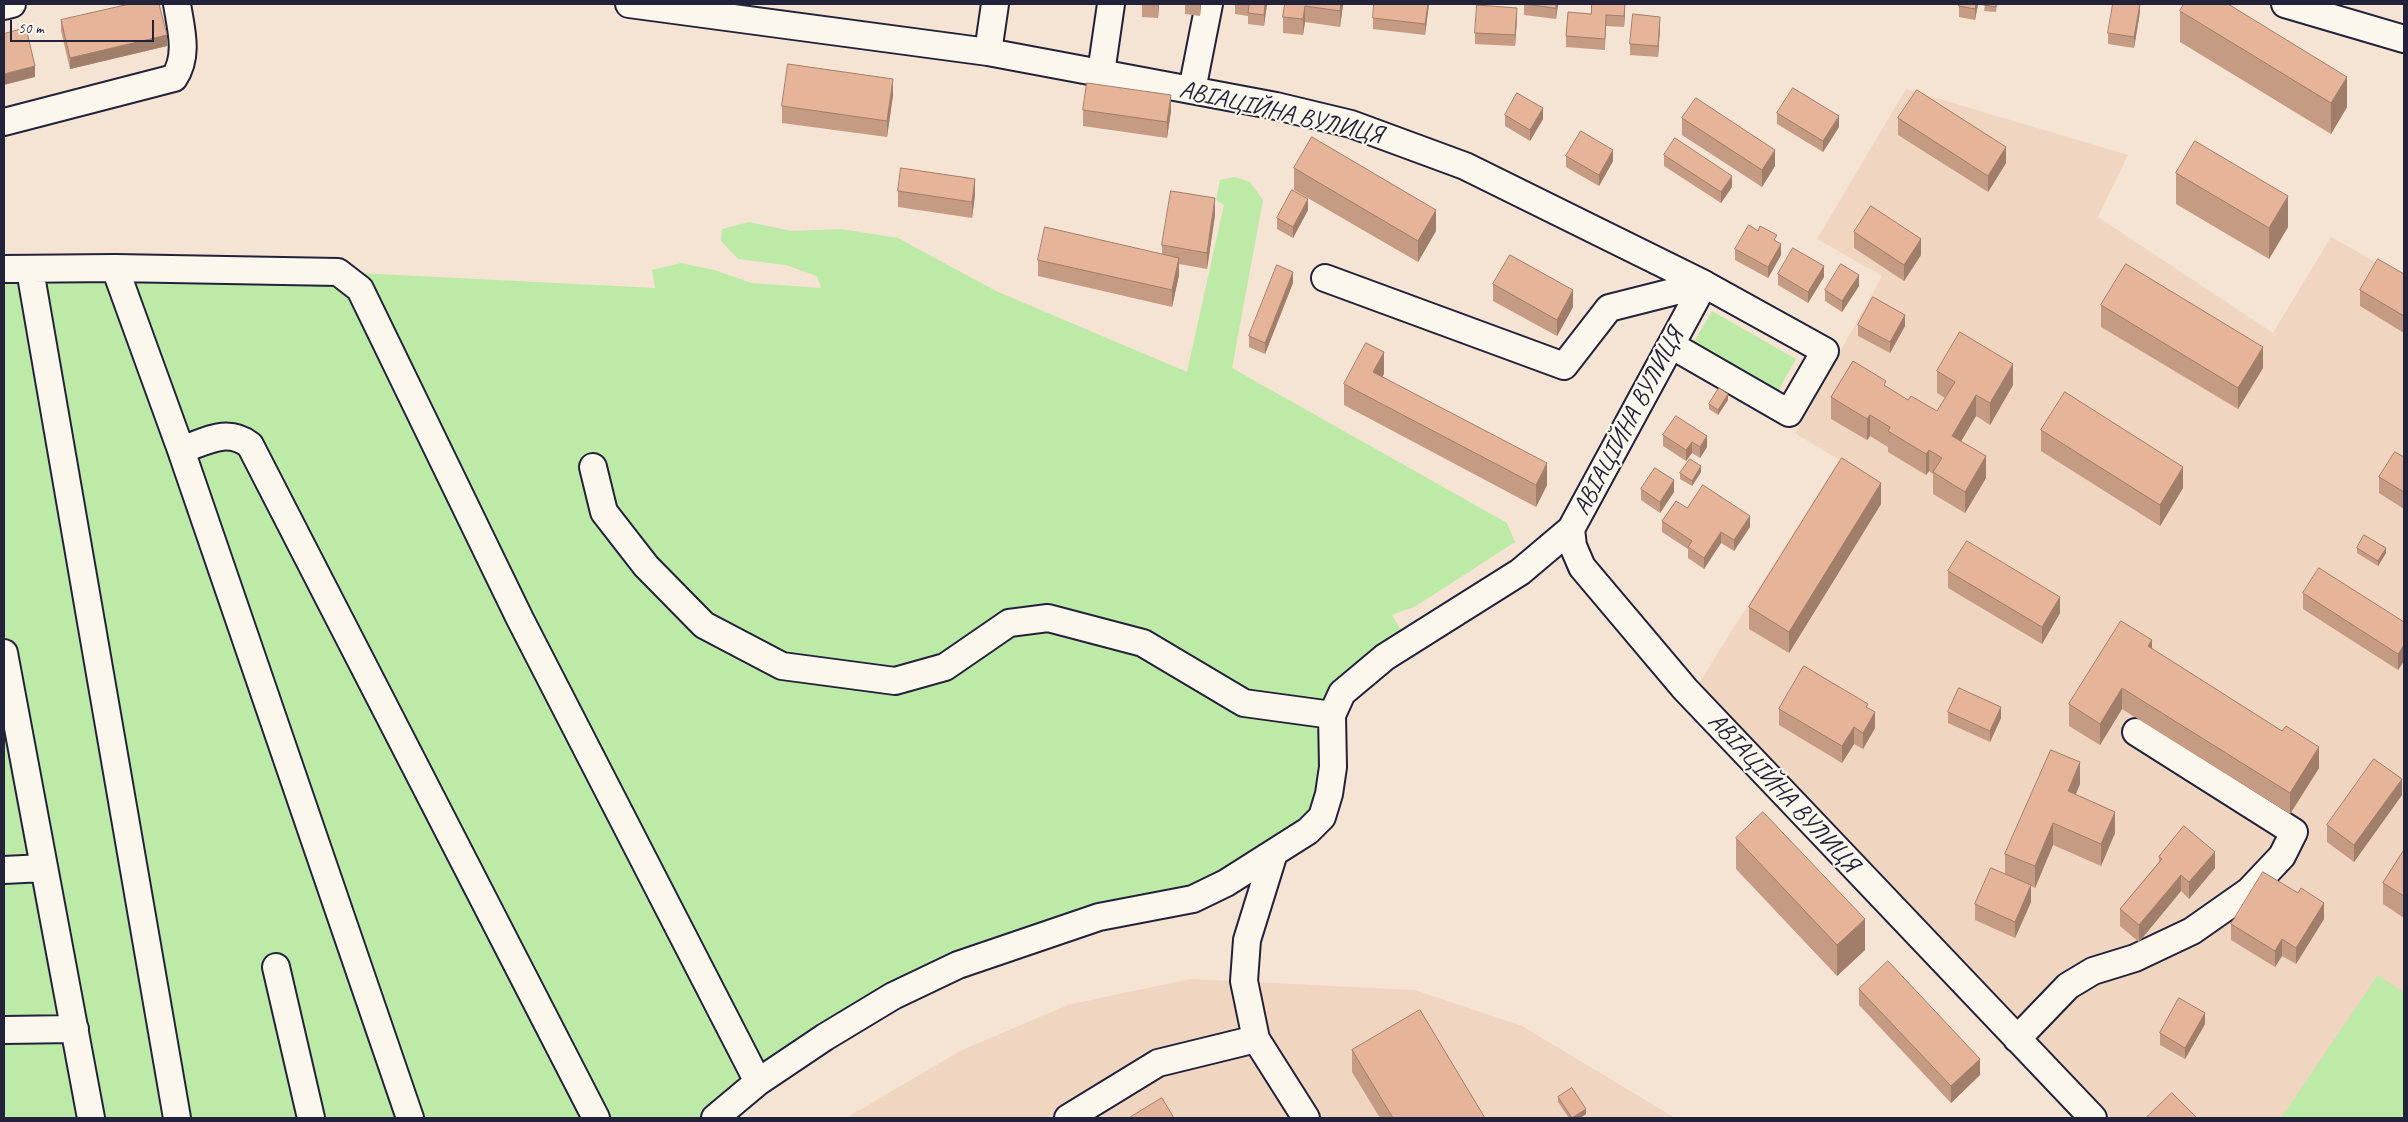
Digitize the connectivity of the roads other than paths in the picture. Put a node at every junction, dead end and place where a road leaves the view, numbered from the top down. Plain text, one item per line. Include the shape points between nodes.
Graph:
1 (12, 4) edge
2 (177, 4) edge
3 (629, 4) edge
4 (995, 4) edge
5 (1111, 4) edge
6 (1209, 4) edge
7 (2285, 4) edge
8 (4, 6) edge
9 (2404, 39) edge
10 (988, 52) junction
11 (1101, 73) junction
12 (1192, 90) junction
13 (4, 122) edge
14 (114, 268) junction
15 (4, 269) edge
16 (30, 270) junction
17 (1325, 278) dead end
18 (1704, 284) junction
19 (1671, 345) junction
20 (181, 450) junction
21 (593, 467) dead end
22 (1571, 529) junction
23 (4, 653) edge
24 (9, 712) edge
25 (1332, 715) junction
26 (2136, 732) dead end
27 (1274, 853) junction
28 (44, 868) junction
29 (4, 870) edge
30 (276, 967) dead end
31 (75, 1029) junction
32 (4, 1030) edge
33 (1256, 1038) junction
34 (2017, 1039) junction
35 (758, 1082) junction
36 (91, 1118) edge
37 (178, 1118) edge
38 (311, 1118) edge
39 (410, 1118) edge
40 (596, 1118) edge
41 (715, 1118) edge
42 (1068, 1118) edge
43 (1306, 1118) edge
44 (2093, 1118) edge

1 - 8 street
2 - 13 street via 183,40 181,68 174,78
3 - 10 street, АВІАЦІЙНА ВУЛИЦЯ
4 - 10 street
5 - 11 street
6 - 12 street
7 - 9 street
10 - 11 street, АВІАЦІЙНА ВУЛИЦЯ
11 - 12 street, АВІАЦІЙНА ВУЛИЦЯ
12 - 18 street, АВІАЦІЙНА ВУЛИЦЯ via 1351,124 1465,166
14 - 16 street
14 - 20 street
14 - 35 street via 338,272 360,289 520,619
15 - 16 street
16 - 37 street
17 - 18 street via 1564,366 1609,308
18 - 19 street, АВІАЦІЙНА ВУЛИЦЯ
18 - 19 street via 1825,351 1790,413
19 - 22 street, АВІАЦІЙНА ВУЛИЦЯ
20 - 39 street
20 - 40 street via 226,434 240,437 250,445
21 - 25 street via 604,512 646,566 704,625 782,666 895,681 945,667 1009,623 1048,618 1143,643 1244,703
22 - 25 street via 1520,572 1385,657 1342,693
22 - 34 street, АВІАЦІЙНА ВУЛИЦЯ via 1573,546 1582,567 1685,689
23 - 24 street
24 - 28 street
25 - 27 street via 1333,767 1322,817 1308,831
26 - 34 street via 2294,832 2282,856 2249,891 2192,931 2135,958 2093,971 2068,986
27 - 33 street via 1247,940 1244,981
27 - 35 street via 1193,899 1099,917 958,965 893,996
28 - 29 street
28 - 31 street
30 - 38 street
31 - 32 street
31 - 36 street
33 - 42 street via 1158,1063
33 - 43 street
34 - 44 street, АВІАЦІЙНА ВУЛИЦЯ
35 - 41 street

